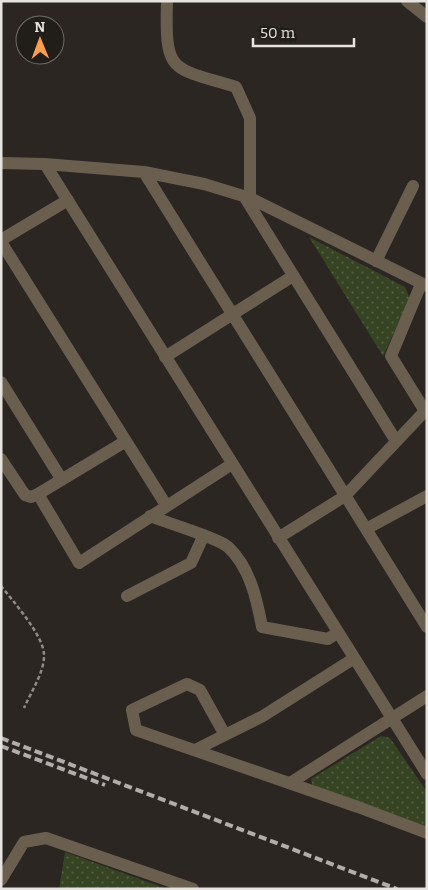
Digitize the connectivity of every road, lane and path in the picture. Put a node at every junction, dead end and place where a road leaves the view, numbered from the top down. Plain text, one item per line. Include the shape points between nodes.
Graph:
1 (167, 1) edge
2 (407, 1) edge
3 (427, 17) edge
4 (1, 163) edge
5 (46, 164) junction
6 (144, 172) junction
7 (413, 186) dead end
8 (247, 197) junction
9 (68, 200) junction
10 (1, 241) edge
11 (376, 261) junction
12 (293, 276) junction
13 (424, 285) edge
14 (232, 314) junction
15 (166, 357) junction
16 (1, 382) edge
17 (6, 400) edge
18 (126, 441) junction
19 (396, 442) junction
20 (1, 459) edge
21 (232, 464) junction
22 (62, 480) junction
23 (38, 494) junction
24 (345, 496) junction
25 (426, 499) edge
26 (166, 505) junction
27 (150, 516) junction
28 (366, 529) junction
29 (203, 536) junction
30 (278, 538) junction
31 (1, 586) edge
32 (127, 596) dead end
33 (427, 627) edge
34 (337, 633) junction
35 (353, 659) junction
36 (427, 696) edge
37 (24, 708) dead end
38 (391, 718) junction
39 (225, 735) junction
40 (195, 750) junction
41 (427, 774) edge
42 (290, 783) junction
43 (427, 833) edge
44 (1, 880) edge
45 (190, 888) edge

1 - 8 street via 169,55 185,71 236,87 250,118
2 - 3 street
4 - 5 street
5 - 6 street
5 - 9 street
6 - 8 street
6 - 14 street
7 - 11 street
8 - 11 street
8 - 12 street
9 - 10 street
9 - 15 street
10 - 18 street
11 - 13 street
12 - 14 street
12 - 19 street
13 - 19 street via 391,356 424,410
14 - 15 street
14 - 24 street
15 - 21 street
16 - 17 street
17 - 22 street
18 - 22 street
18 - 26 street
19 - 24 street
20 - 23 street via 25,495
21 - 26 street
21 - 30 street
22 - 23 street
23 - 27 street via 80,563
24 - 28 street
24 - 30 street
25 - 28 street
26 - 27 street
27 - 29 street
28 - 33 street
29 - 32 street via 191,563
29 - 34 street via 228,547 243,568 254,591 262,627 328,639
30 - 34 street
31 - 37 path via 40,640 44,654 42,667
34 - 35 street
35 - 38 street
35 - 39 street via 263,716
36 - 38 street
38 - 41 street
38 - 42 street
39 - 40 street
39 - 40 street via 200,690 186,684 132,710 136,730
40 - 42 street
42 - 43 street
44 - 45 street via 24,842 46,838

